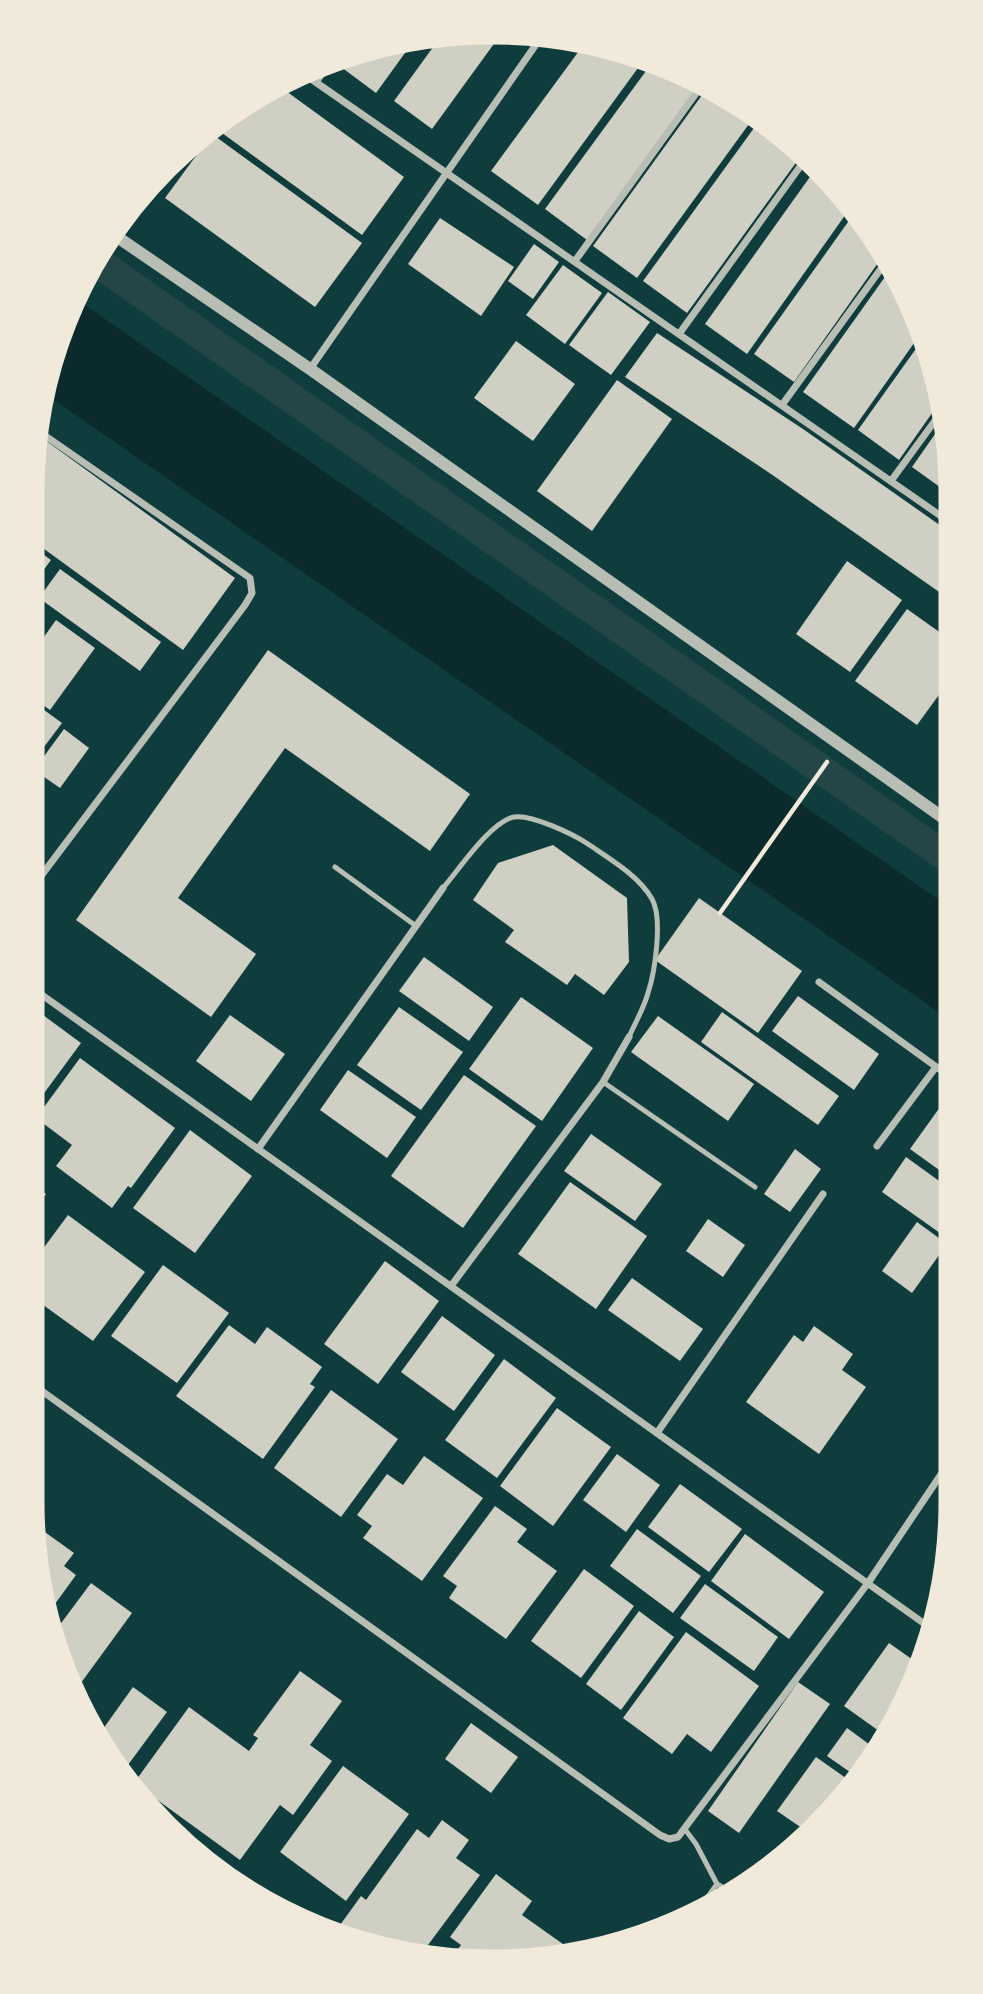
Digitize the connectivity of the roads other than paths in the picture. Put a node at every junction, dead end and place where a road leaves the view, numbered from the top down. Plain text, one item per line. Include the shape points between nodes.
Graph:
1 (537, 43) edge
2 (322, 74) edge
3 (311, 79) edge
4 (316, 82) junction
5 (698, 91) edge
6 (802, 164) edge
7 (447, 172) junction
8 (118, 238) edge
9 (575, 261) junction
10 (882, 267) edge
11 (679, 334) junction
12 (310, 369) junction
13 (782, 405) junction
14 (936, 418) edge
15 (44, 435) edge
16 (891, 481) junction
17 (943, 517) edge
18 (943, 818) edge
19 (335, 867) dead end
20 (40, 877) edge
21 (443, 888) joint
22 (416, 926) junction
23 (819, 982) dead end
24 (40, 993) edge
25 (629, 1037) joint
26 (936, 1067) junction
27 (943, 1072) edge
28 (603, 1082) junction
29 (877, 1146) dead end
30 (258, 1149) junction
31 (755, 1187) dead end
32 (823, 1194) dead end
33 (451, 1286) junction
34 (40, 1390) edge
35 (657, 1433) junction
36 (943, 1471) edge
37 (868, 1583) junction
38 (926, 1624) edge
39 (684, 1828) junction
40 (717, 1884) junction
41 (724, 1888) edge
42 (706, 1899) edge

1 - 7 street
2 - 4 street
3 - 4 street
4 - 7 street
5 - 9 street
6 - 11 street
7 - 9 street
7 - 12 street
8 - 12 street
9 - 11 street
10 - 13 street
11 - 13 street
12 - 18 street
13 - 16 street
14 - 16 street
15 - 20 street via 250,578 251,593
16 - 17 street
19 - 22 lane
21 - 22 street
21 - 25 lane via 498,824 514,817 573,835 613,861 642,886 659,916 648,993
22 - 30 street
23 - 26 street
24 - 30 street
25 - 28 street
26 - 27 street
26 - 29 street
28 - 31 lane
28 - 33 street
30 - 33 street
32 - 35 street
33 - 35 street
34 - 39 street via 660,1835 678,1837
35 - 37 street
36 - 37 street
37 - 38 street
37 - 39 street
39 - 40 lane
40 - 41 lane
40 - 42 lane

